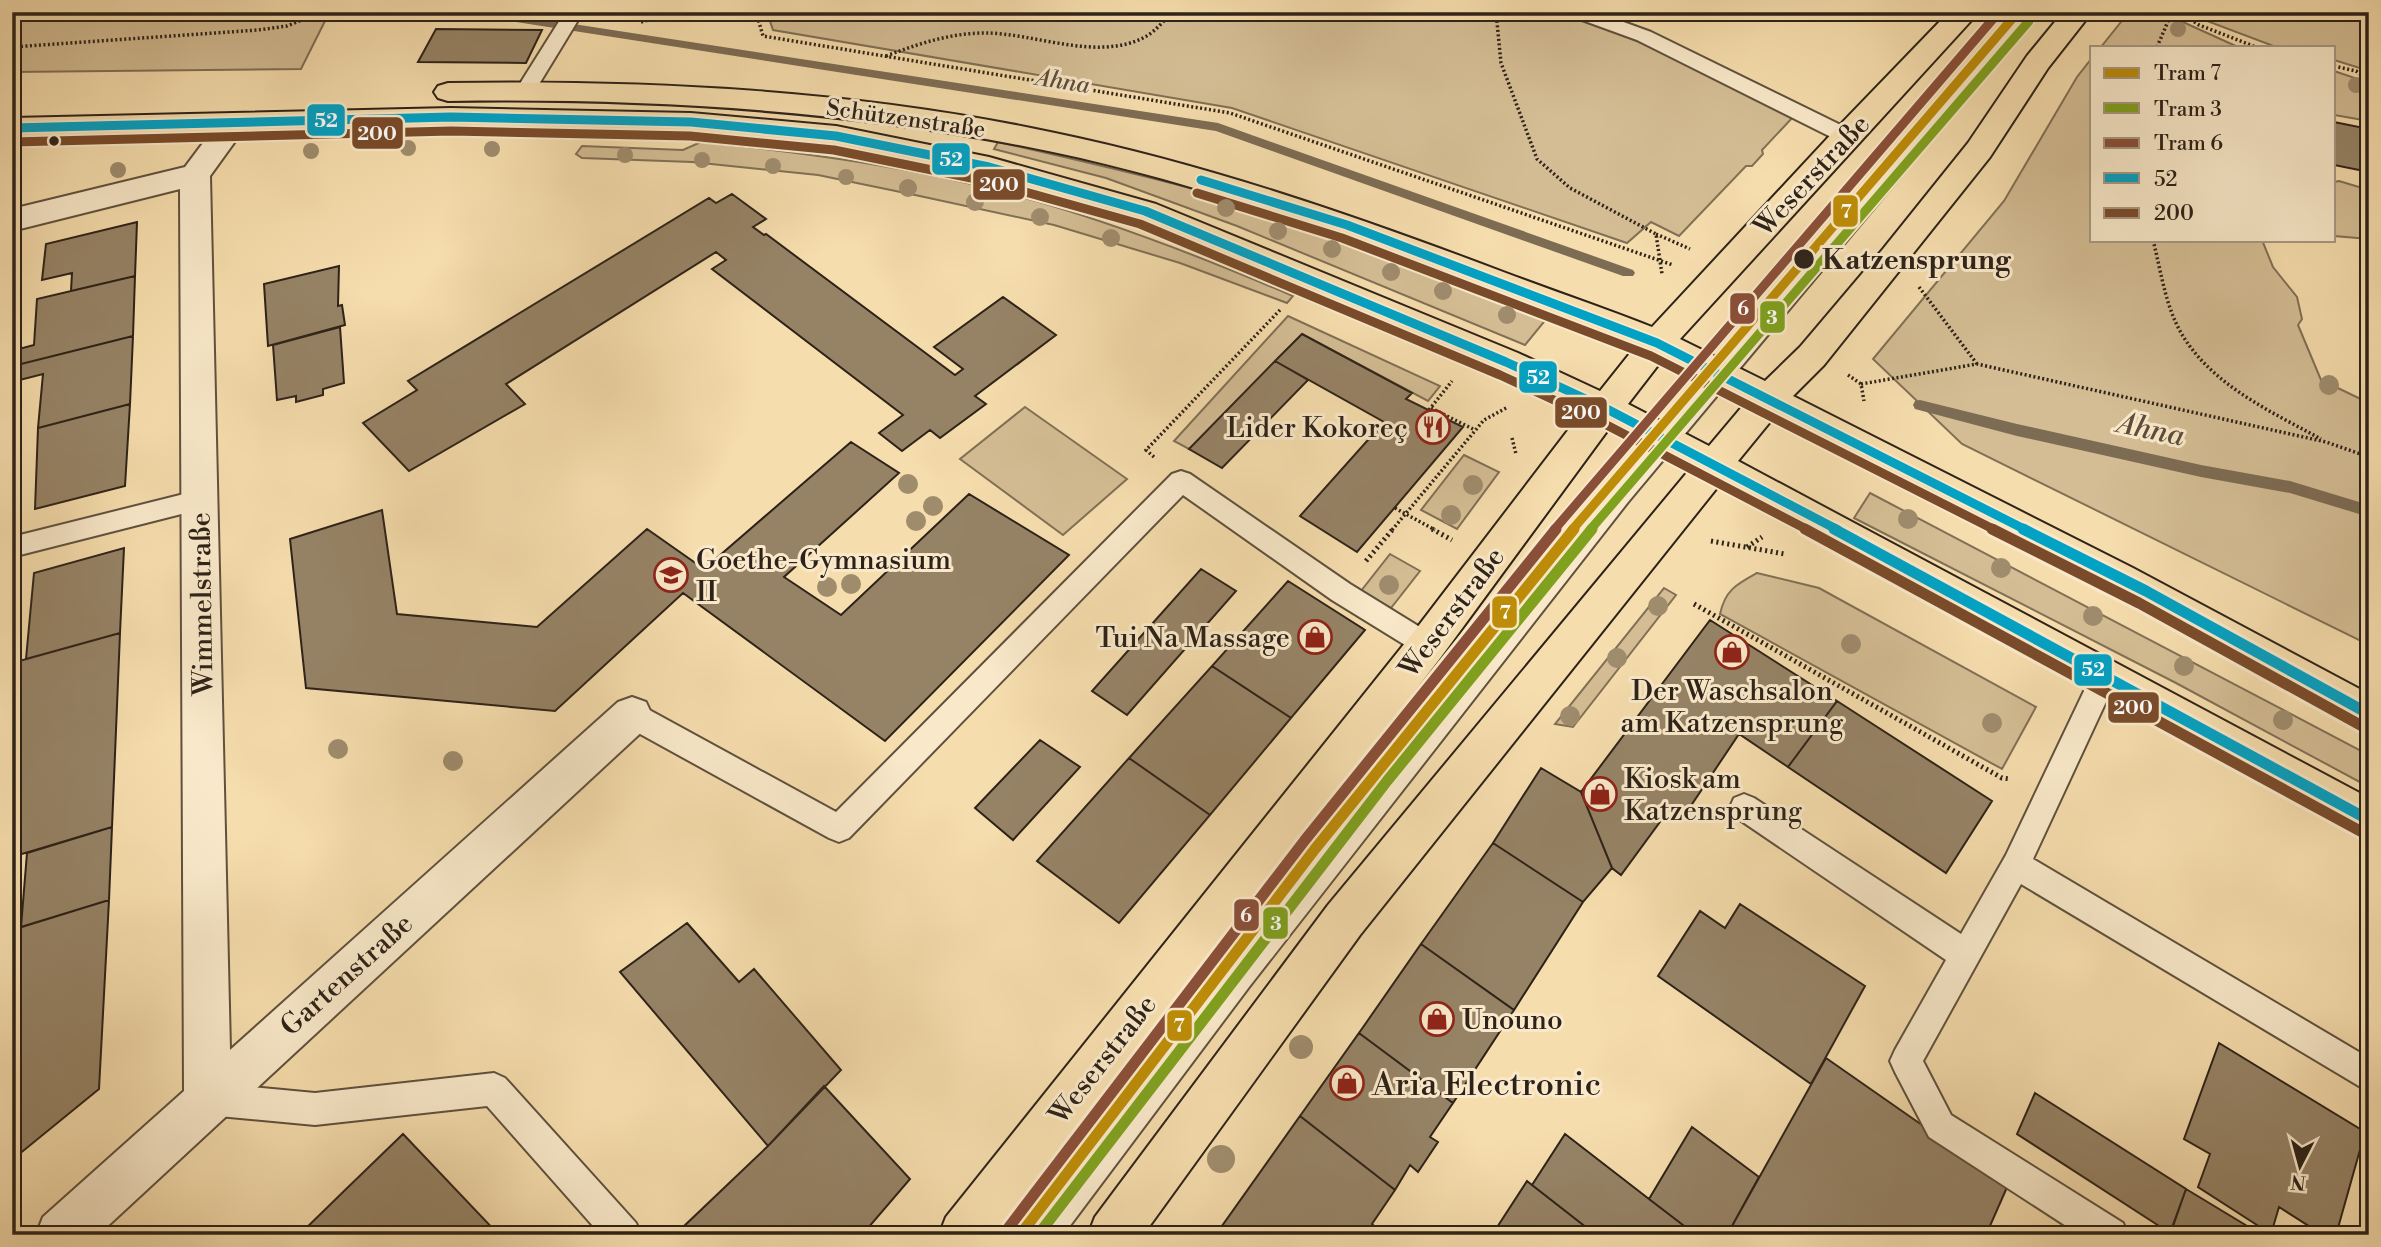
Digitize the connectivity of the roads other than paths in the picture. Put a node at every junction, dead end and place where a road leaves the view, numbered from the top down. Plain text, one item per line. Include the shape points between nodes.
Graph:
1 (574, 12) edge
2 (1578, 12) edge
3 (1965, 12) edge
4 (2029, 12) edge
5 (2078, 12) edge
6 (526, 90) junction
7 (12, 102) edge
8 (241, 110) junction
9 (12, 128) edge
10 (1846, 136) junction
11 (195, 175) junction
12 (12, 220) edge
13 (1657, 343) junction
14 (1720, 373) junction
15 (1769, 398) junction
16 (1605, 408) junction
17 (1665, 439) junction
18 (1715, 466) junction
19 (200, 500) junction
20 (12, 547) edge
21 (1427, 645) junction
22 (2104, 678) junction
23 (2369, 714) edge
24 (632, 715) joint
25 (1744, 807) dead end
26 (2369, 820) edge
27 (2016, 865) junction
28 (1965, 955) junction
29 (2369, 1076) edge
30 (208, 1099) junction
31 (61, 1235) edge
32 (624, 1235) edge
33 (964, 1235) edge
34 (1042, 1235) edge
35 (1114, 1235) edge
36 (2111, 1235) edge

1 - 6 lane
2 - 10 lane via 1644,36
3 - 10 main road, Weserstraße
4 - 14 lane
5 - 15 main road via 2037,62 1979,150 1894,257 1812,356
6 - 8 main road, Schützenstraße
6 - 13 main road, Schützenstraße via 688,94 859,110 1009,134 1182,174 1347,225
7 - 8 main road, Schützenstraße
8 - 9 main road, Schützenstraße
8 - 11 street
8 - 16 main road, Schützenstraße via 691,122 836,136 989,167 1145,212 1506,362
10 - 13 main road, Weserstraße
11 - 12 street
11 - 19 street, Wimmelstraße
13 - 14 main road, Schützenstraße
13 - 16 main road, Weserstraße
14 - 15 main road, Schützenstraße
14 - 17 lane
15 - 18 main road
15 - 23 main road, Schützenstraße via 2146,591
16 - 17 main road, Schützenstraße
16 - 21 main road, Weserstraße
17 - 18 main road, Schützenstraße
17 - 34 lane via 1238,975
18 - 22 main road, Schützenstraße
18 - 35 main road via 1344,920
19 - 20 lane
19 - 30 street, Wimmelstraße
21 - 24 lane via 1341,592 1181,481 839,829
21 - 33 main road, Weserstraße
22 - 26 main road, Schützenstraße
22 - 27 lane
24 - 30 street, Gartenstraße
25 - 28 lane
27 - 28 lane
27 - 29 lane
28 - 36 lane via 1906,1061 1940,1126
30 - 31 street, Gartenstraße
30 - 32 lane via 315,1109 494,1089

